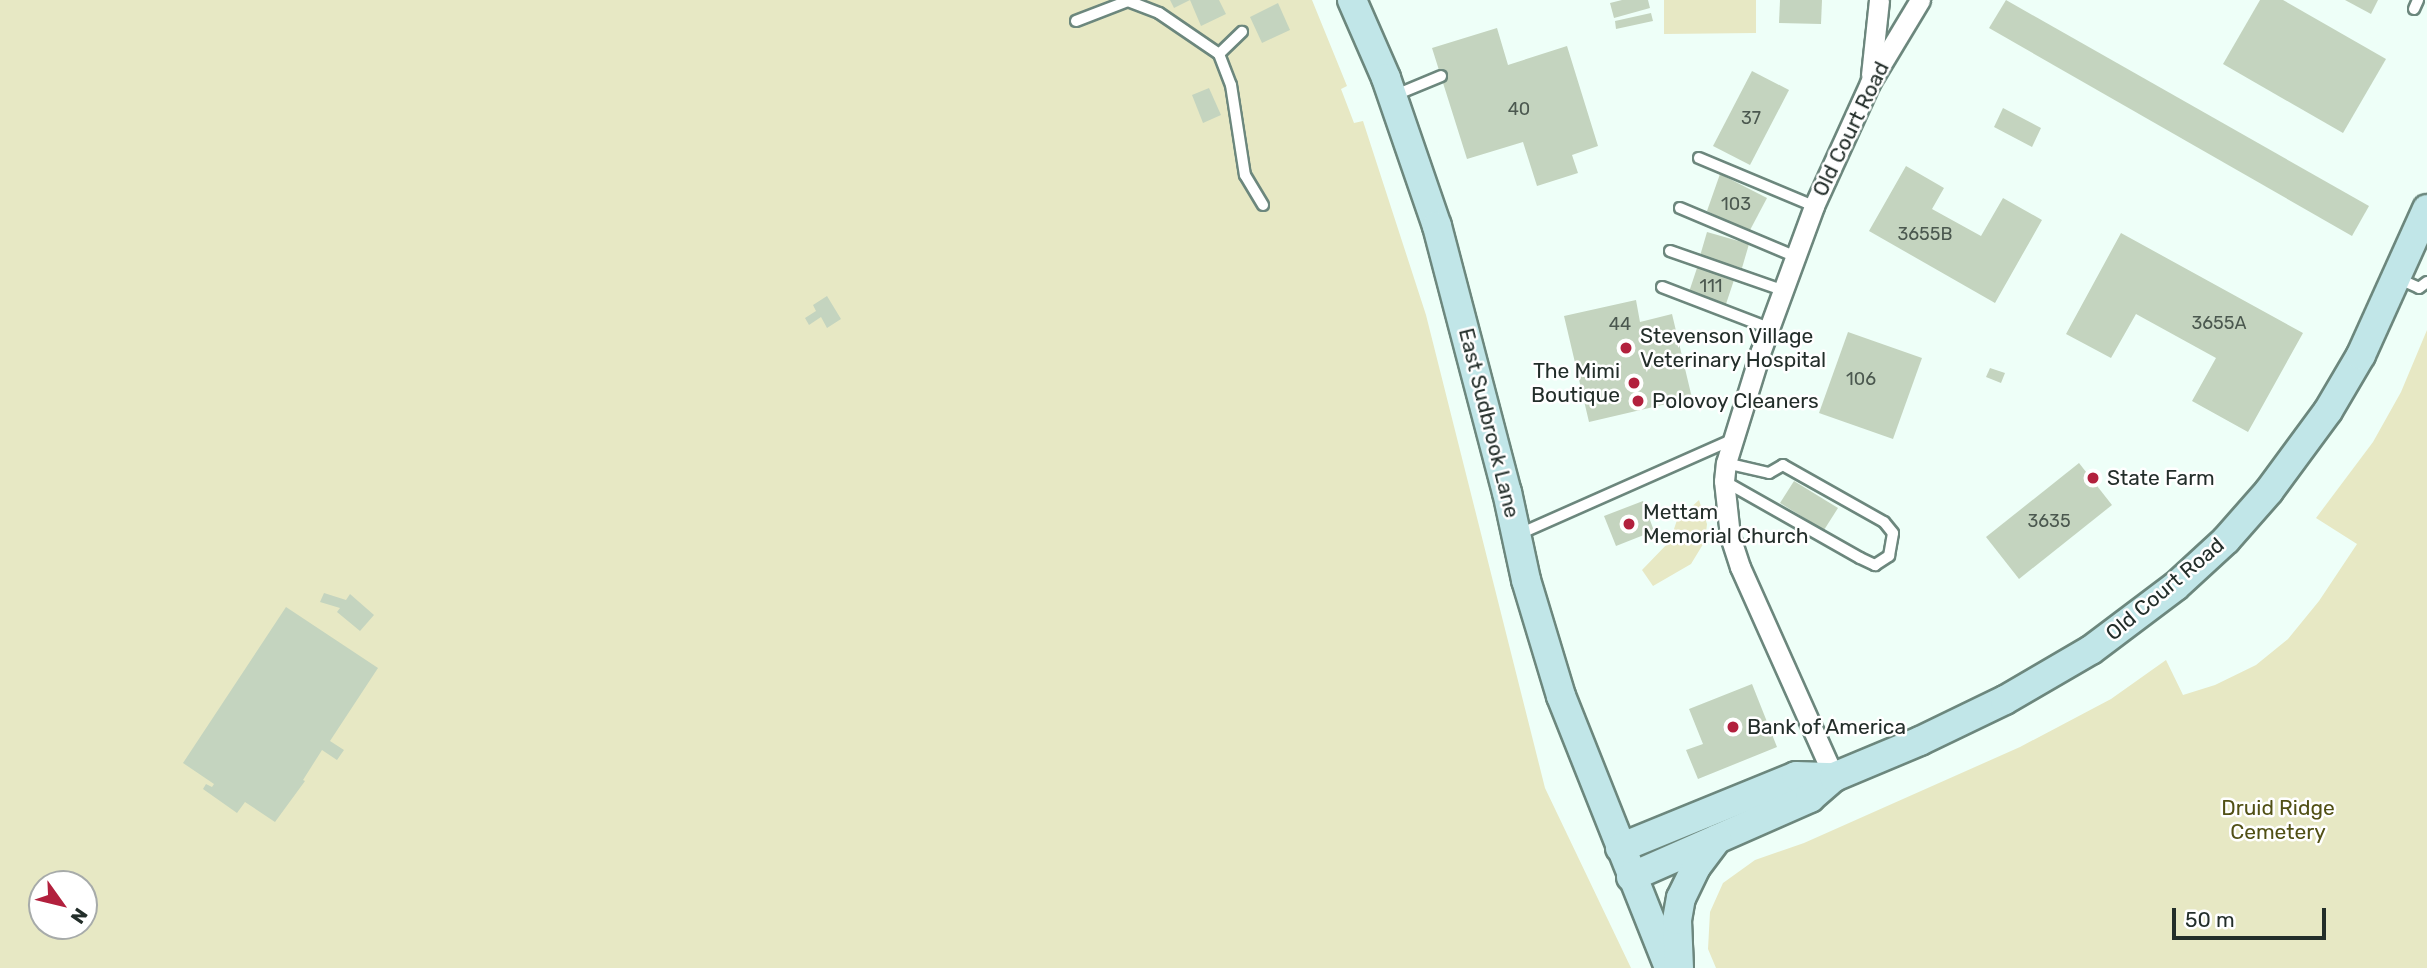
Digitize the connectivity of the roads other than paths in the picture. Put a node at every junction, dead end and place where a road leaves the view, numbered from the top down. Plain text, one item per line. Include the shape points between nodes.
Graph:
1 (1352, 0) edge
2 (1879, 0) edge
3 (1920, 0) edge
4 (1153, 5) edge
5 (1076, 21) dead end
6 (1242, 32) dead end
7 (1219, 54) junction
8 (1441, 76) dead end
9 (1870, 83) junction
10 (1393, 96) junction
11 (1699, 158) dead end
12 (1262, 205) dead end
13 (1814, 206) junction
14 (1680, 208) dead end
15 (2427, 209) edge
16 (1670, 251) dead end
17 (1794, 257) junction
18 (2397, 278) junction
19 (2427, 282) edge
20 (1662, 287) dead end
21 (1782, 290) junction
22 (1769, 328) junction
23 (1734, 438) junction
24 (1725, 472) junction
25 (1517, 536) junction
26 (1834, 777) junction
27 (1718, 836) junction
28 (1620, 848) junction
29 (1632, 877) junction
30 (1670, 968) edge
31 (1679, 968) edge

1 - 10 main road, East Sudbrook Lane
2 - 9 street
3 - 9 street, Old Court Road
4 - 5 lane via 1128,1
4 - 7 lane
6 - 7 lane
7 - 12 lane via 1231,85 1245,175
8 - 10 lane
9 - 13 street, Old Court Road
10 - 25 main road, East Sudbrook Lane via 1452,277
11 - 13 lane
13 - 17 street, Old Court Road
14 - 17 lane
15 - 18 main road, Old Court Road
16 - 21 lane
17 - 21 street, Old Court Road
18 - 19 lane via 2419,288
18 - 26 main road, Old Court Road via 2361,355 2328,411 2269,491 2226,540 2176,586 2062,668 1920,741
20 - 22 lane
21 - 22 street, Old Court Road
22 - 23 street, Old Court Road
23 - 24 street, Old Court Road
23 - 25 lane
24 - 24 lane via 1860,558 1875,565 1889,556 1893,533 1884,522 1783,466 1769,473
24 - 26 street, Old Court Road via 1730,536 1740,567
25 - 28 main road, East Sudbrook Lane via 1560,696
26 - 27 main road, Old Court Road via 1810,798
26 - 28 main road, Old Court Road via 1796,776
27 - 29 main road, Old Court Road
27 - 31 main road via 1681,898
28 - 29 main road
29 - 30 main road

